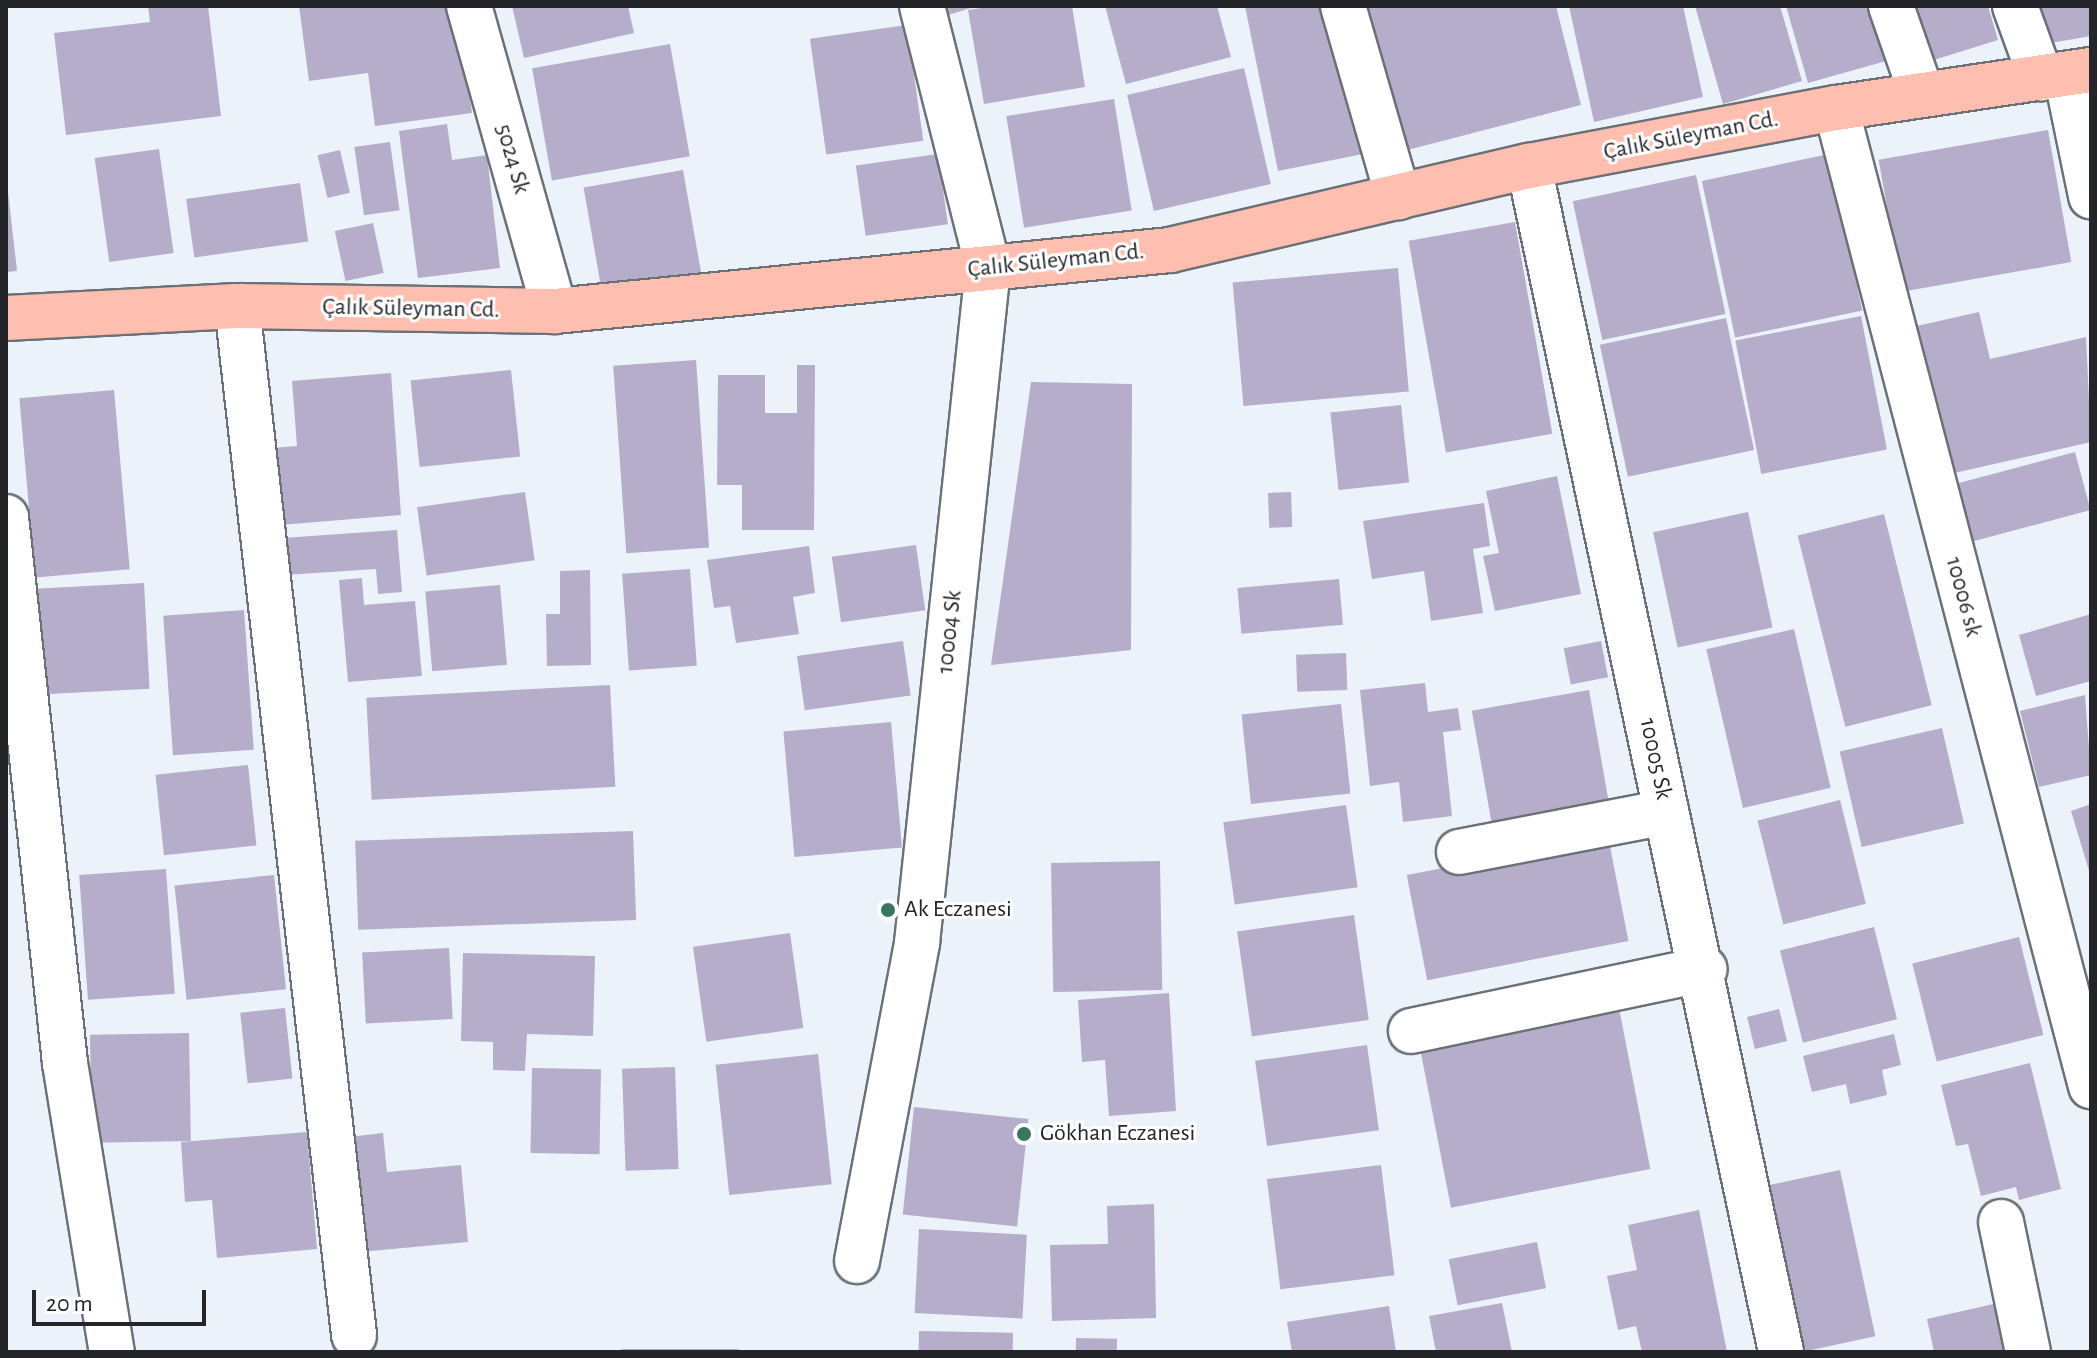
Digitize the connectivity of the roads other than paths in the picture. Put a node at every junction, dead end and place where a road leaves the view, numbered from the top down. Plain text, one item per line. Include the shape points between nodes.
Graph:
1 (469, 6) edge
2 (922, 6) edge
3 (1343, 6) edge
4 (1891, 6) edge
5 (2015, 6) edge
6 (2066, 74) edge
7 (1922, 95) junction
8 (1836, 108) junction
9 (1529, 166) junction
10 (2091, 196) edge
11 (1398, 197) junction
12 (988, 267) junction
13 (237, 306) junction
14 (555, 311) junction
15 (6, 318) edge
16 (6, 517) edge
17 (1666, 812) junction
18 (1459, 852) dead end
19 (1705, 969) junction
20 (1411, 1031) dead end
21 (2091, 1086) edge
22 (2001, 1222) dead end
23 (857, 1261) dead end
24 (354, 1335) dead end
25 (112, 1352) edge
26 (1781, 1352) edge
27 (2028, 1352) edge

1 - 14 street, 5024 Sk
2 - 12 street, 10004 Sk
3 - 11 street
4 - 7 street
5 - 6 street
6 - 7 main road, Çalık Süleyman Cd.
6 - 10 street
7 - 8 main road, Çalık Süleyman Cd.
8 - 9 main road, Çalık Süleyman Cd.
8 - 21 street, 10006 sk
9 - 11 main road, Çalık Süleyman Cd.
9 - 17 street, 10005 Sk
11 - 12 main road, Çalık Süleyman Cd. via 1170,250
12 - 14 main road, Çalık Süleyman Cd.
12 - 23 street, 10004 Sk via 917,943
13 - 14 main road, Çalık Süleyman Cd.
13 - 15 main road, Çalık Süleyman Cd.
13 - 24 street
16 - 25 street via 65,1063
17 - 18 street
17 - 19 street, 10005 Sk
19 - 20 street
19 - 26 street, 10005 Sk
22 - 27 street

